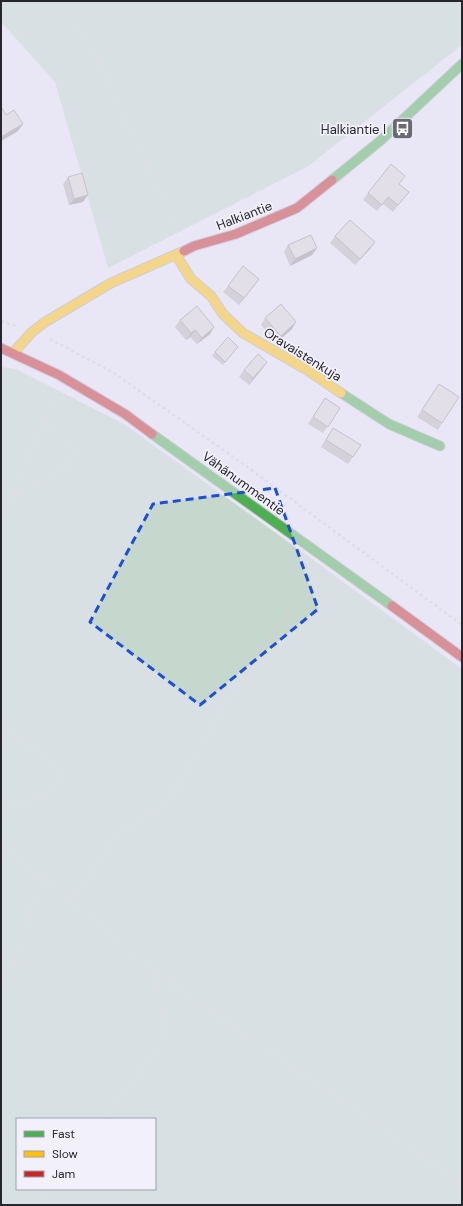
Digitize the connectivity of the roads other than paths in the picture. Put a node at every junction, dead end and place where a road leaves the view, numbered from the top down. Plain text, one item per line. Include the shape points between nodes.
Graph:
1 (462, 64) edge
2 (176, 255) junction
3 (1, 348) edge
4 (13, 353) junction
5 (440, 446) dead end
6 (462, 657) edge

1 - 2 street, Halkiantie via 380,141 297,208 236,234 194,246
2 - 4 street, Halkiantie via 111,282 45,322
2 - 5 street, Oravaistenkuja via 191,279 211,296 223,314 243,333 307,370 389,424
3 - 4 street, Vähänummentie
4 - 6 street, Vähänummentie via 59,375 125,414

